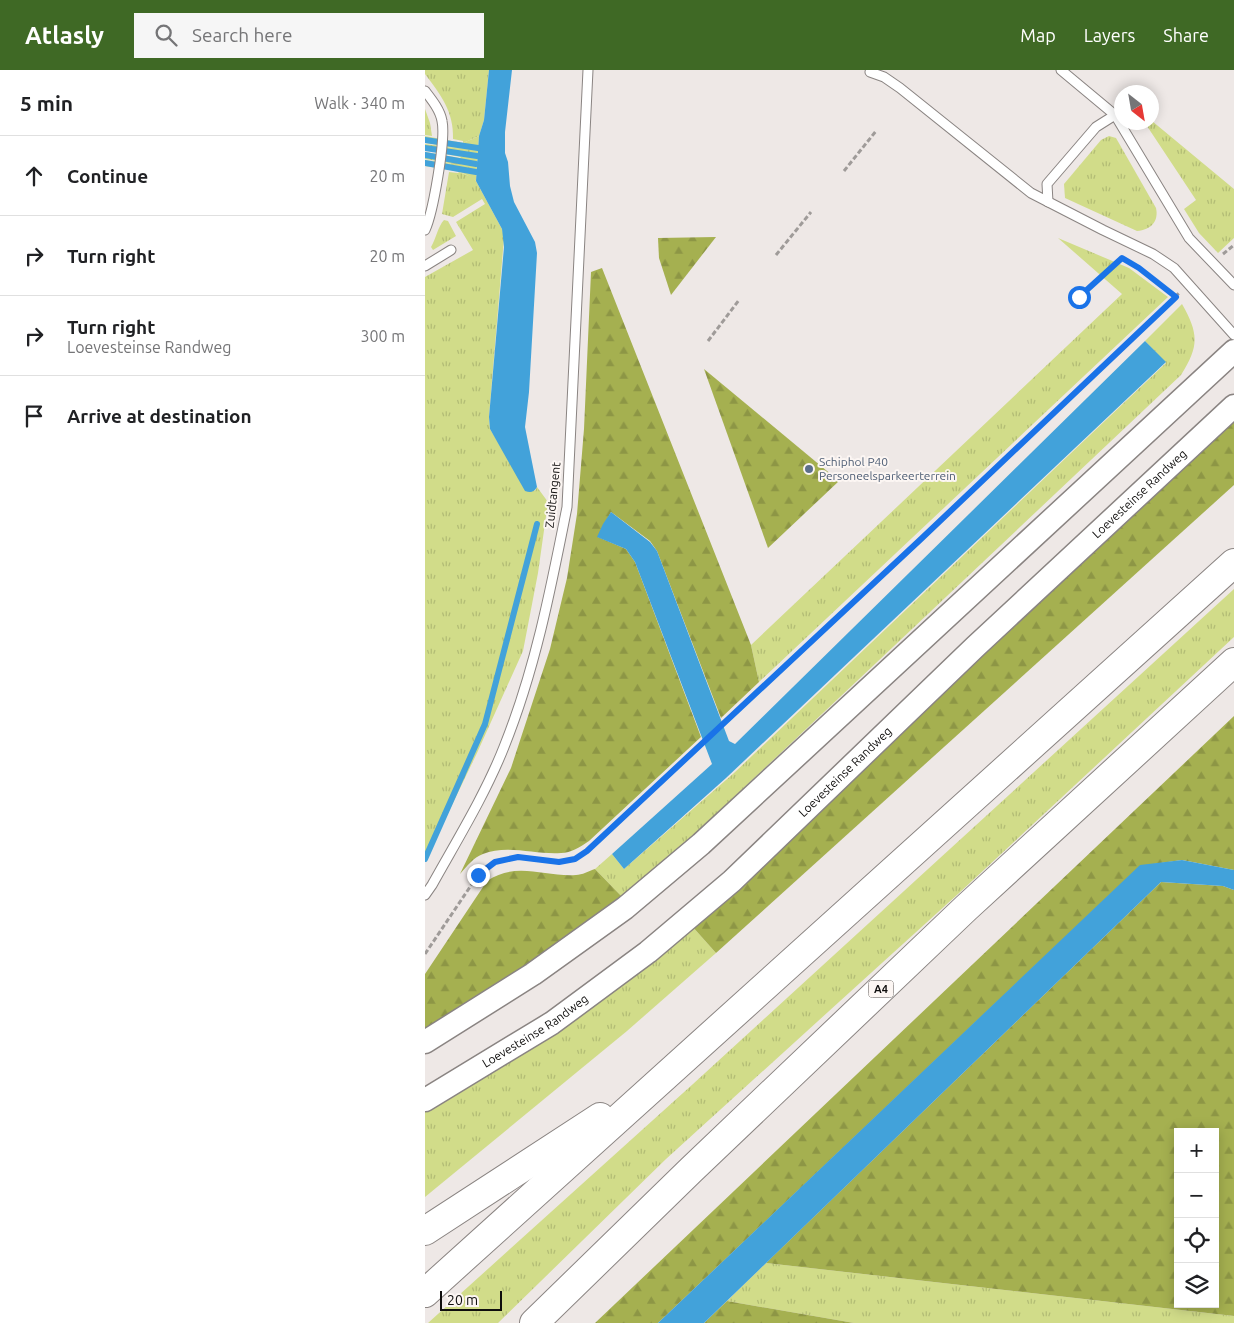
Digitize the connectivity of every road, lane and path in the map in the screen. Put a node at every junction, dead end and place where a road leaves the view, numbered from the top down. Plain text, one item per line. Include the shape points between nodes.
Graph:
1 (588, 70) edge
2 (1061, 70) edge
3 (870, 72) dead end
4 (425, 91) edge
5 (1114, 114) edge
6 (1114, 116) edge
7 (1124, 130) edge
8 (876, 131) dead end
9 (844, 171) dead end
10 (1048, 202) junction
11 (811, 212) dead end
12 (425, 230) edge
13 (1234, 245) edge
14 (451, 250) dead end
15 (776, 255) dead end
16 (1213, 264) junction
17 (425, 266) edge
18 (1190, 284) junction
19 (1234, 285) edge
20 (1079, 297) dead end
21 (1176, 297) junction
22 (739, 300) dead end
23 (1234, 334) edge
24 (708, 341) dead end
25 (1234, 351) edge
26 (1234, 406) edge
27 (1234, 563) edge
28 (1234, 662) edge
29 (425, 895) edge
30 (425, 954) edge
31 (425, 1042) edge
32 (671, 1071) junction
33 (425, 1100) edge
34 (425, 1231) edge
35 (425, 1293) edge
36 (534, 1323) edge

1 - 29 lane, Zuidtangent via 567,507 557,561 544,622 504,748 479,801
2 - 5 lane
3 - 10 lane via 900,88 1031,193
4 - 12 lane via 441,117 443,128 432,206
6 - 10 lane via 1095,127 1047,184
7 - 16 lane via 1189,238
8 - 9 path
10 - 18 lane via 1153,254
11 - 15 path
13 - 16 path
14 - 17 lane
16 - 19 lane
18 - 21 path
18 - 23 lane
20 - 21 path via 1122,258
21 - 30 path via 587,851 575,859 559,862 518,857 495,862 478,875
22 - 24 path
25 - 31 street via 701,844 625,908 533,974
26 - 33 street, Loevesteinse Randweg via 975,647 732,881 648,952 552,1023
27 - 32 highway
28 - 36 highway, A4 via 966,908
32 - 34 highway
32 - 35 highway

